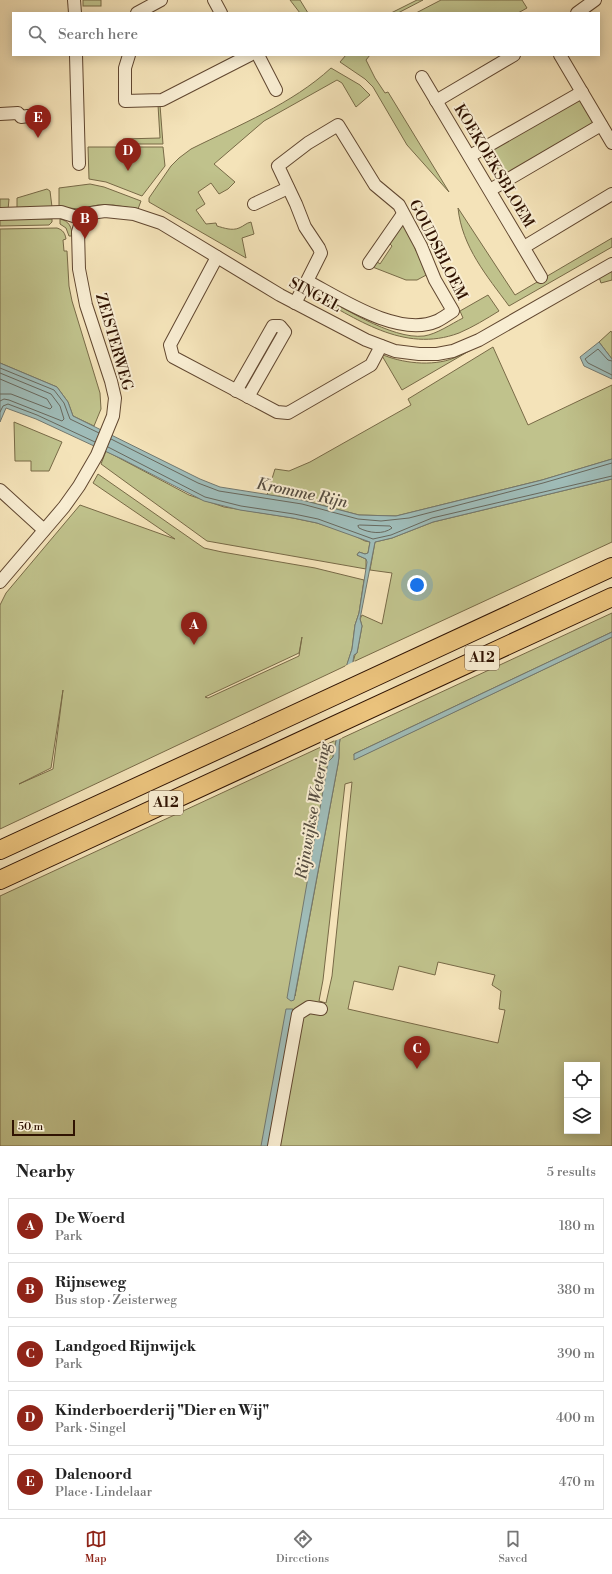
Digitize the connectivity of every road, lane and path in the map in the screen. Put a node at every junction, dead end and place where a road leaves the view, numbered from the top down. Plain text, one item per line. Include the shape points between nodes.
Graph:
1 (74, 0) edge
2 (161, 0) edge
3 (214, 0) edge
4 (595, 0) edge
5 (75, 12) edge
6 (139, 12) edge
7 (220, 12) edge
8 (578, 12) edge
9 (76, 56) edge
10 (129, 56) edge
11 (246, 56) edge
12 (259, 56) edge
13 (512, 56) edge
14 (561, 56) edge
15 (234, 59) edge
16 (422, 77) dead end
17 (276, 90) dead end
18 (582, 92) junction
19 (436, 101) junction
20 (0, 114) edge
21 (28, 116) dead end
22 (601, 125) junction
23 (612, 143) edge
24 (470, 156) junction
25 (79, 164) dead end
26 (288, 188) junction
27 (490, 190) junction
28 (612, 194) edge
29 (254, 204) dead end
30 (0, 214) edge
31 (403, 214) junction
32 (83, 219) junction
33 (524, 247) junction
34 (217, 257) junction
35 (369, 263) dead end
36 (612, 264) edge
37 (541, 277) dead end
38 (307, 281) junction
39 (297, 298) junction
40 (381, 346) junction
41 (236, 391) junction
42 (248, 397) junction
43 (0, 490) edge
44 (44, 530) junction
45 (612, 567) edge
46 (0, 582) edge
47 (612, 598) edge
48 (0, 850) edge
49 (0, 880) edge
50 (322, 1009) dead end
51 (274, 1146) edge

1 - 5 street
2 - 6 street
3 - 7 street
4 - 8 street
9 - 25 street
10 - 15 street via 125,68 125,101 162,100
11 - 15 street
12 - 17 street
13 - 19 street, KOEKOEKSBLOEM
14 - 18 street
16 - 19 street, KOEKOEKSBLOEM
18 - 22 street
18 - 24 street
19 - 24 street, KOEKOEKSBLOEM
20 - 21 street
22 - 23 street
22 - 27 street
24 - 27 street, KOEKOEKSBLOEM
26 - 29 street
26 - 31 street, GOUDSBLOEM via 278,166 308,143 338,125 375,185 399,205
26 - 38 street, GOUDSBLOEM via 305,227 321,253
27 - 33 street, KOEKOEKSBLOEM
28 - 33 street, KOEKOEKSBLOEM
30 - 32 street via 61,212
31 - 35 street
31 - 38 street, GOUDSBLOEM via 453,311 437,321 421,325 402,325 366,312
32 - 34 street, SINGEL via 91,213 102,211 126,212 148,218 178,232
32 - 44 street, ZEISTERWEG via 78,232 79,269 86,306 115,398 113,416 98,452 79,486
33 - 37 street, KOEKOEKSBLOEM
34 - 39 street, SINGEL
34 - 41 street via 170,345 173,357
36 - 40 street, SINGEL via 465,346 437,354 418,354
38 - 39 street, GOUDSBLOEM
39 - 40 street, SINGEL
40 - 42 street via 371,365 288,413 277,412
41 - 42 street
41 - 42 street via 272,326 280,326 285,332
43 - 44 street
44 - 46 street, ZEISTERWEG
45 - 48 highway, A12
47 - 49 highway, A12
50 - 51 street via 309,1007 298,1014

